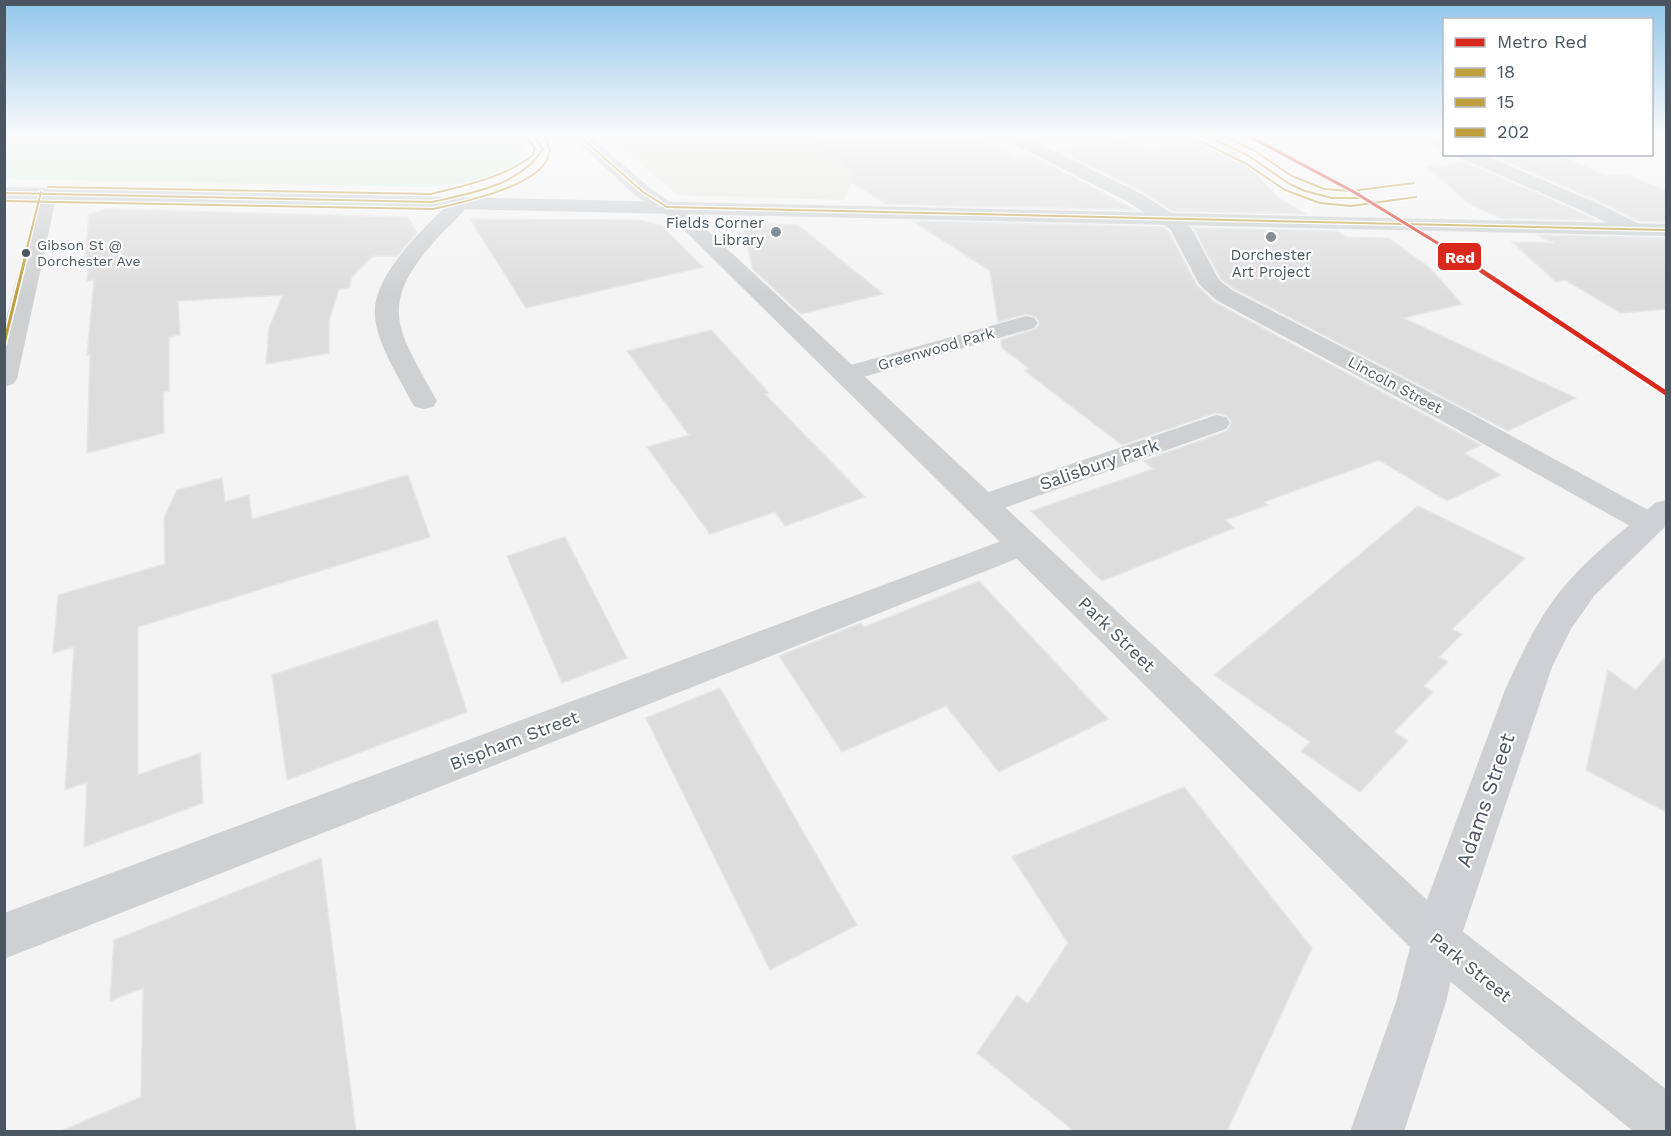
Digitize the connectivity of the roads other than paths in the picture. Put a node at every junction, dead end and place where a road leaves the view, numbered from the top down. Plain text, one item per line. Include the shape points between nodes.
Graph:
1 (637, 187) edge
2 (1113, 187) edge
3 (1543, 187) edge
4 (4, 193) edge
5 (48, 194) junction
6 (460, 202) junction
7 (667, 207) junction
8 (1168, 219) junction
9 (1634, 229) junction
10 (1666, 230) edge
11 (1026, 323) dead end
12 (846, 374) junction
13 (4, 379) edge
14 (424, 400) dead end
15 (1216, 423) dead end
16 (982, 505) junction
17 (1658, 517) edge
18 (1023, 544) junction
19 (4, 936) edge
20 (1436, 940) junction
21 (1666, 1123) edge
22 (1377, 1131) edge

1 - 7 main road, Park Street
2 - 8 street, Lincoln Street
3 - 9 street
4 - 5 main road
5 - 6 main road
5 - 13 street
6 - 7 main road
6 - 14 street via 404,268 392,289 386,313 398,348
7 - 8 main road
7 - 12 street, Park Street
8 - 9 main road
8 - 17 street, Lincoln Street via 1183,231 1210,284 1224,295
9 - 10 main road
11 - 12 street, Greenwood Park
12 - 16 street, Park Street
15 - 16 street, Salisbury Park
16 - 18 street, Park Street
17 - 20 main road, Adams Street via 1585,584 1547,639 1524,690
18 - 19 street, Bispham Street
18 - 20 street, Park Street
20 - 21 street, Park Street
20 - 22 main road, Adams Street via 1421,1002

